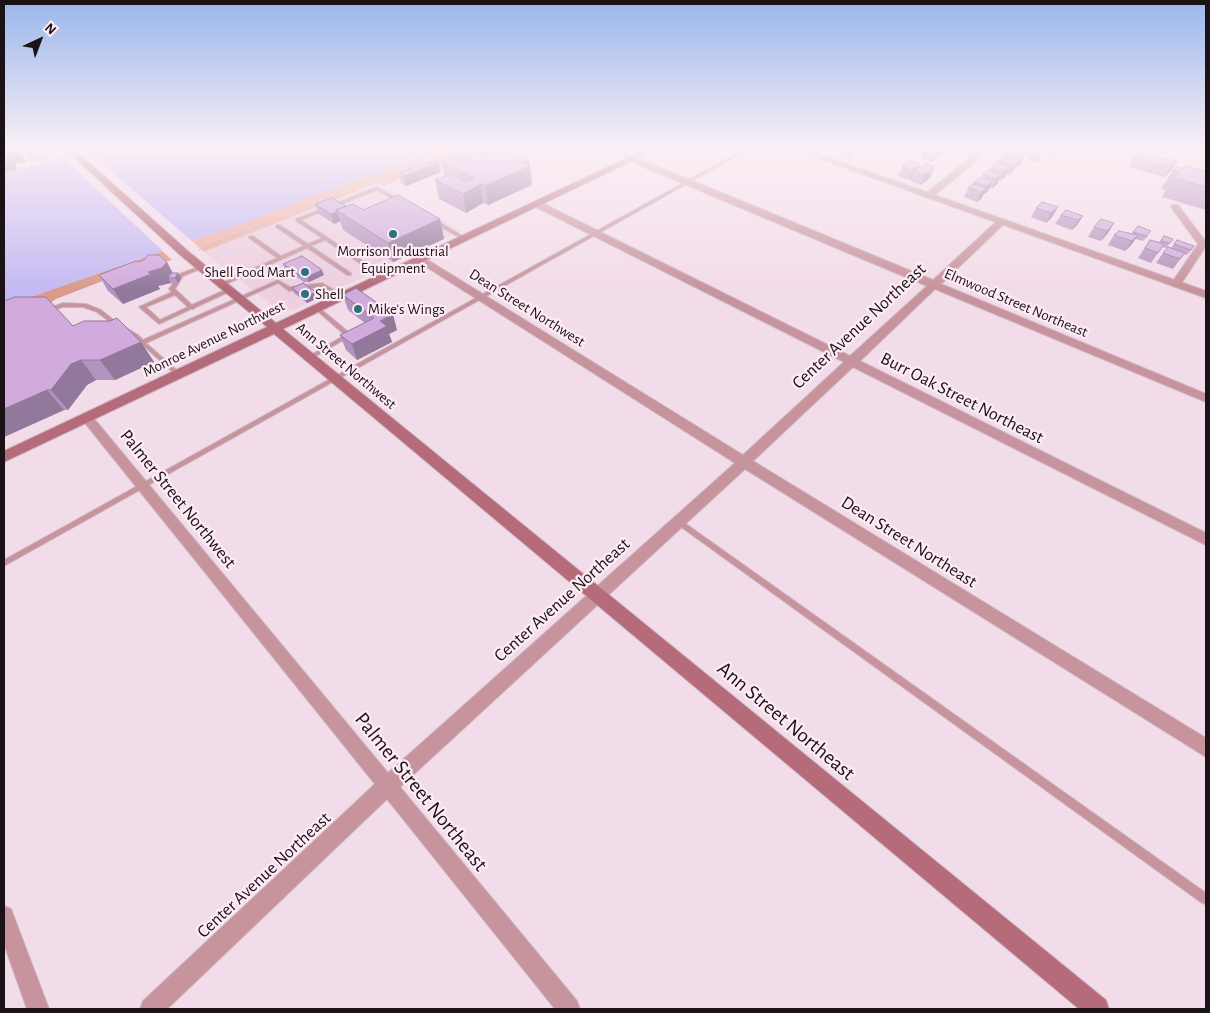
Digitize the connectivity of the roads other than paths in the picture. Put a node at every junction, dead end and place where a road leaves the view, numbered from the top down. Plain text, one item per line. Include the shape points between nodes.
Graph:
1 (121, 195) edge
2 (359, 195) edge
3 (389, 195) edge
4 (555, 195) edge
5 (663, 195) edge
6 (719, 195) edge
7 (928, 196) edge
8 (537, 204) junction
9 (409, 207) edge
10 (1175, 208) dead end
11 (425, 216) edge
12 (1000, 222) junction
13 (278, 226) dead end
14 (595, 233) junction
15 (251, 237) dead end
16 (325, 238) junction
17 (464, 238) junction
18 (1204, 244) edge
19 (307, 246) junction
20 (280, 258) junction
21 (420, 259) junction
22 (367, 266) road end
23 (201, 267) junction
24 (349, 274) dead end
25 (933, 284) junction
26 (1176, 284) junction
27 (226, 287) junction
28 (175, 293) junction
29 (1206, 295) edge
30 (342, 296) junction
31 (481, 297) junction
32 (239, 298) junction
33 (192, 308) junction
34 (317, 308) junction
35 (39, 312) edge
36 (275, 329) junction
37 (143, 342) junction
38 (311, 358) junction
39 (850, 362) junction
40 (593, 367) joint
41 (179, 375) junction
42 (336, 377) junction
43 (1206, 398) edge
44 (87, 418) junction
45 (4, 457) edge
46 (744, 462) junction
47 (445, 470) joint
48 (144, 486) junction
49 (678, 522) junction
50 (1206, 540) edge
51 (4, 563) edge
52 (598, 595) junction
53 (239, 604) joint
54 (1206, 748) edge
55 (387, 786) junction
56 (1206, 899) edge
57 (4, 916) edge
58 (38, 1009) edge
59 (151, 1009) edge
60 (569, 1009) edge
61 (1097, 1009) edge

1 - 23 main road, Ann Street Northwest
2 - 16 lane via 298,220
3 - 9 lane
4 - 8 main road, Monroe Avenue Northwest
5 - 14 lane
6 - 25 street, Elmwood Street Northeast
7 - 12 street
8 - 14 street, Burr Oak Street Northeast
8 - 17 main road, Monroe Avenue Northwest
10 - 18 street
11 - 17 lane
12 - 25 street, Center Avenue Northeast
12 - 26 street
13 - 19 lane
14 - 31 lane
14 - 39 street, Burr Oak Street Northeast
15 - 20 lane
16 - 19 lane
16 - 22 lane
17 - 21 main road, Monroe Avenue Northwest
18 - 26 street
19 - 20 lane
19 - 24 lane
20 - 27 lane
21 - 30 main road, Monroe Avenue Northwest
21 - 31 street, Dean Street Northwest
23 - 27 main road, Ann Street Northwest
23 - 28 lane via 180,276 172,288
25 - 39 street, Center Avenue Northeast
25 - 43 street, Elmwood Street Northeast
26 - 29 street
27 - 32 main road, Ann Street Northwest
27 - 33 lane
28 - 33 lane
28 - 33 lane via 142,307 159,322
30 - 32 lane via 322,285 289,289 278,281
30 - 34 main road, Monroe Avenue Northwest
31 - 40 street, Dean Street Northwest
31 - 42 lane
32 - 36 main road, Ann Street Northwest
32 - 37 lane
34 - 36 main road, Monroe Avenue Northwest
34 - 38 lane via 349,335
35 - 37 lane via 63,305 84,304
36 - 38 main road, Ann Street Northwest
36 - 41 main road, Monroe Avenue Northwest
37 - 41 lane
38 - 42 main road, Ann Street Northwest
39 - 46 street, Center Avenue Northeast
39 - 50 street, Burr Oak Street Northeast
40 - 46 street, Dean Street Northeast
41 - 44 main road, Monroe Avenue Northwest
42 - 47 main road, Ann Street Northwest
42 - 48 lane
44 - 45 main road, Monroe Avenue Northwest
44 - 48 street, Palmer Street Northwest
46 - 49 street, Center Avenue Northeast
46 - 54 street, Dean Street Northeast
47 - 52 main road, Ann Street Northeast
48 - 51 lane
48 - 53 street, Palmer Street Northwest
49 - 52 street, Center Avenue Northeast
49 - 56 lane
52 - 55 street, Center Avenue Northeast
52 - 61 main road, Ann Street Northeast
53 - 55 street, Palmer Street Northeast
55 - 59 street, Center Avenue Northeast
55 - 60 street, Palmer Street Northeast
57 - 58 street

